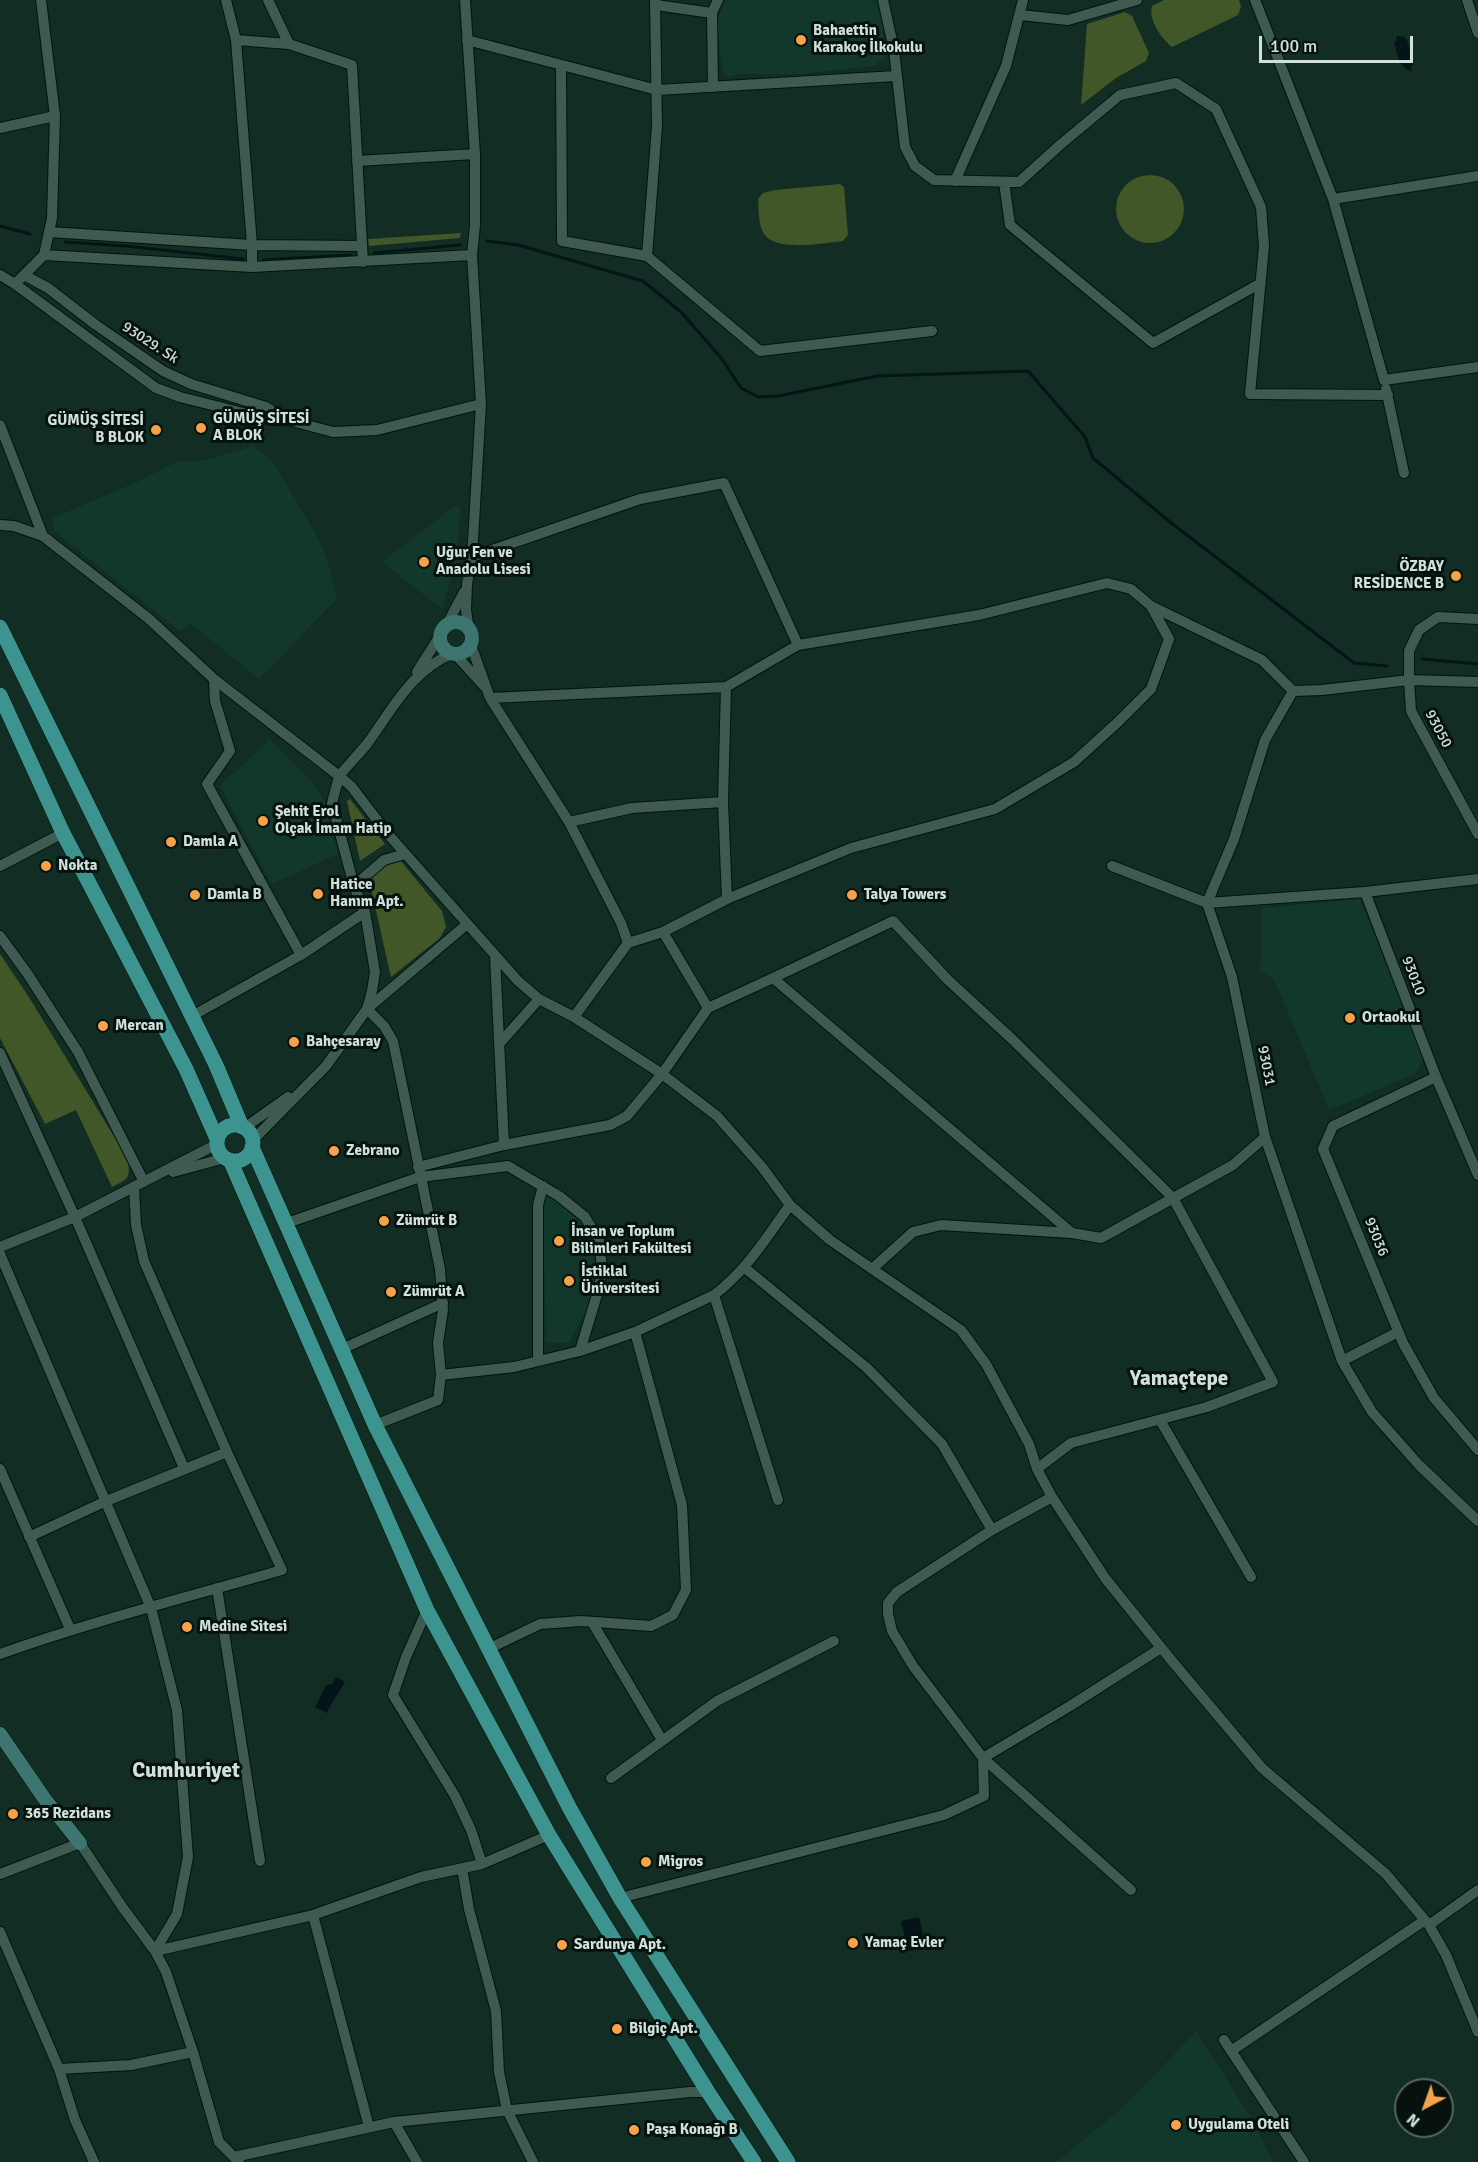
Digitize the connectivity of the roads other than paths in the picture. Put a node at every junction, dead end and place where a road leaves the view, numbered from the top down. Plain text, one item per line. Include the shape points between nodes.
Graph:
1 (41, 0) edge
2 (226, 0) edge
3 (268, 0) edge
4 (465, 0) edge
5 (718, 0) edge
6 (883, 0) edge
7 (1023, 0) edge
8 (1134, 0) edge
9 (1255, 0) edge
10 (1467, 0) edge
11 (655, 3) edge
12 (712, 13) junction
13 (1020, 15) junction
14 (1478, 33) edge
15 (236, 40) junction
16 (467, 40) junction
17 (289, 44) junction
18 (561, 65) junction
19 (897, 76) junction
20 (713, 87) junction
21 (657, 90) junction
22 (55, 116) junction
23 (0, 128) edge
24 (475, 154) junction
25 (357, 161) junction
26 (1478, 176) edge
27 (955, 181) junction
28 (1004, 182) junction
29 (1333, 199) junction
30 (49, 232) junction
31 (252, 245) junction
32 (362, 246) junction
33 (44, 255) junction
34 (472, 255) junction
35 (647, 256) junction
36 (363, 262) junction
37 (252, 267) junction
38 (0, 275) edge
39 (24, 275) junction
40 (1261, 283) junction
41 (15, 285) junction
42 (96, 325) junction
43 (932, 331) dead end
44 (87, 337) junction
45 (1478, 367) edge
46 (173, 376) junction
47 (1384, 380) junction
48 (167, 392) junction
49 (1388, 395) junction
50 (481, 404) junction
51 (284, 419) junction
52 (0, 425) edge
53 (1404, 473) dead end
54 (0, 525) edge
55 (43, 536) junction
56 (472, 557) junction
57 (467, 584) junction
58 (1151, 606) junction
59 (1478, 619) edge
60 (0, 627) edge
61 (444, 630) junction
62 (470, 630) junction
63 (471, 645) junction
64 (798, 645) junction
65 (454, 654) junction
66 (214, 679) junction
67 (1409, 680) junction
68 (1478, 682) edge
69 (484, 686) junction
70 (407, 687) junction
71 (726, 687) junction
72 (1293, 692) junction
73 (0, 694) edge
74 (490, 698) junction
75 (339, 776) junction
76 (723, 802) junction
77 (569, 822) junction
78 (63, 832) junction
79 (1478, 834) edge
80 (405, 854) junction
81 (0, 866) edge
82 (1112, 866) dead end
83 (1478, 879) edge
84 (354, 886) junction
85 (1365, 892) junction
86 (727, 898) junction
87 (1208, 903) junction
88 (365, 912) junction
89 (466, 925) junction
90 (663, 932) junction
91 (0, 936) edge
92 (628, 943) junction
93 (301, 955) junction
94 (495, 956) junction
95 (773, 978) junction
96 (539, 999) junction
97 (708, 1008) junction
98 (367, 1009) junction
99 (192, 1016) junction
100 (574, 1017) junction
101 (500, 1043) junction
102 (0, 1053) edge
103 (662, 1074) junction
104 (1436, 1077) junction
105 (247, 1136) junction
106 (1264, 1137) junction
107 (217, 1141) junction
108 (504, 1145) junction
109 (228, 1159) junction
110 (419, 1172) junction
111 (1478, 1175) edge
112 (156, 1177) junction
113 (139, 1184) junction
114 (543, 1186) junction
115 (1173, 1198) junction
116 (790, 1205) junction
117 (75, 1217) junction
118 (287, 1223) junction
119 (1072, 1233) junction
120 (0, 1247) edge
121 (0, 1254) edge
122 (745, 1268) junction
123 (872, 1269) junction
124 (714, 1295) junction
125 (442, 1303) junction
126 (635, 1332) junction
127 (1398, 1332) junction
128 (342, 1349) junction
129 (580, 1351) junction
130 (538, 1361) junction
131 (1342, 1361) junction
132 (441, 1375) junction
133 (1161, 1420) junction
134 (375, 1425) junction
135 (1478, 1450) edge
136 (227, 1452) junction
137 (184, 1468) junction
138 (0, 1469) edge
139 (1037, 1469) junction
140 (1052, 1497) junction
141 (778, 1500) dead end
142 (104, 1502) junction
143 (1478, 1521) edge
144 (992, 1530) junction
145 (29, 1537) junction
146 (1251, 1577) dead end
147 (217, 1588) junction
148 (151, 1608) junction
149 (427, 1610) junction
150 (592, 1622) junction
151 (70, 1629) junction
152 (834, 1641) dead end
153 (1161, 1648) junction
154 (488, 1649) junction
155 (0, 1654) edge
156 (0, 1734) edge
157 (662, 1740) junction
158 (982, 1758) junction
159 (611, 1778) dead end
160 (549, 1835) junction
161 (80, 1843) junction
162 (260, 1861) dead end
163 (483, 1864) junction
164 (462, 1868) junction
165 (0, 1874) edge
166 (1131, 1890) dead end
167 (1478, 1890) edge
168 (620, 1898) junction
169 (313, 1915) junction
170 (1427, 1923) junction
171 (0, 1932) edge
172 (155, 1951) junction
173 (1478, 2032) edge
174 (1224, 2040) dead end
175 (1231, 2051) junction
176 (193, 2052) junction
177 (59, 2069) junction
178 (708, 2092) junction
179 (507, 2110) junction
180 (394, 2122) junction
181 (369, 2127) junction
182 (237, 2159) edge
183 (751, 2161) edge
184 (94, 2162) edge
185 (417, 2162) edge
186 (533, 2162) edge
187 (788, 2162) edge
188 (1304, 2162) edge

1 - 22 street
2 - 15 street
3 - 17 street
4 - 16 street
5 - 12 street
6 - 19 street
7 - 13 street
8 - 13 street via 1068,20
9 - 29 street
10 - 14 street
11 - 12 street
11 - 21 street
12 - 20 street
13 - 27 street via 1006,66
15 - 17 street
15 - 31 street
16 - 18 street
16 - 24 street
17 - 25 street via 352,65
18 - 21 street
18 - 35 street via 562,241
19 - 20 street
19 - 27 street via 905,147 915,166 934,180
20 - 21 street
21 - 35 street
22 - 23 street
22 - 30 street
24 - 25 street
24 - 34 street
25 - 32 street
26 - 29 street
27 - 28 street
28 - 40 street via 1010,225 1153,343
28 - 40 street via 1019,182 1120,95 1176,83 1216,109 1261,207
29 - 47 street
30 - 31 street
30 - 33 street
31 - 32 street
31 - 37 street
32 - 36 street
33 - 37 street
33 - 39 street
34 - 36 street
34 - 50 street
35 - 43 street via 760,351
36 - 37 street
38 - 41 street, 93029. Sk
39 - 41 street
39 - 42 street, 93029. Sk via 48,288
40 - 49 street via 1250,394
41 - 44 street, 93029. Sk
42 - 44 street
42 - 46 street, 93029. Sk
44 - 48 street, 93029. Sk
45 - 47 street
46 - 48 street
46 - 51 street, 93029. Sk via 266,407
47 - 49 street
48 - 51 street, 93029. Sk via 271,420
49 - 53 street
50 - 51 street, 93029. Sk via 377,430 333,432
50 - 56 street
52 - 55 street
54 - 55 street
55 - 66 street via 148,618
56 - 57 street
56 - 64 street via 640,499 724,483
57 - 61 street
57 - 62 street
58 - 64 street via 1131,589 1107,583 979,615
58 - 72 street via 1262,660
58 - 86 street via 1169,639 1151,689 1074,762 995,809 851,848
59 - 67 street, 93050 via 1438,617 1419,630 1409,651
60 - 99 main road
61 - 62 street via 456,622
61 - 65 street via 441,639 445,649
61 - 70 street
62 - 63 street
63 - 65 street
63 - 69 street
64 - 71 street
65 - 69 street
65 - 70 street via 427,667
66 - 75 street
66 - 93 street via 215,701 231,750 207,784
67 - 68 street
67 - 72 street
67 - 79 street, 93050 via 1412,711
69 - 74 street
70 - 75 street
71 - 74 street
71 - 76 street
72 - 87 street via 1265,740 1234,839
73 - 78 main road
74 - 77 street
75 - 80 street
75 - 84 street via 332,803
76 - 77 street via 632,808
76 - 86 street
77 - 92 street
78 - 81 street
78 - 107 main road via 186,1069
80 - 84 street via 384,860
80 - 89 street
82 - 87 street
83 - 85 street
84 - 88 street
85 - 87 street
85 - 104 street, 93010
86 - 90 street
87 - 106 street, 93031 via 1232,977
88 - 93 street
88 - 98 street via 375,972
89 - 94 street
89 - 98 street
90 - 92 street
90 - 97 street
91 - 113 street via 78,1052
92 - 100 street
93 - 99 street
94 - 96 street
94 - 101 street
95 - 97 street
95 - 115 street via 892,921
95 - 119 street
96 - 100 street
96 - 101 street
97 - 103 street
98 - 105 street via 326,1066
98 - 110 street via 393,1041
99 - 105 main road
100 - 103 street
101 - 108 street
102 - 117 street
103 - 108 street via 627,1116 610,1125
103 - 116 street via 717,1116
104 - 111 street, 93010
104 - 127 street, 93036 via 1333,1126 1323,1149
105 - 107 main road via 236,1126 224,1129
105 - 109 main road via 246,1156 241,1160
105 - 118 main road
106 - 115 street via 1233,1165
106 - 131 street, 93031
107 - 109 main road via 218,1150
107 - 112 street
108 - 110 street
109 - 112 street
109 - 149 main road
110 - 114 street via 508,1166
110 - 118 street
110 - 125 street via 440,1269
112 - 113 street
113 - 117 street
113 - 136 street via 136,1225 144,1261
114 - 129 street via 585,1217 599,1240 599,1288
114 - 130 street via 538,1205
115 - 119 street via 1101,1238
115 - 133 street via 1273,1382
116 - 122 street
116 - 123 street
117 - 120 street
117 - 137 street
118 - 128 main road
119 - 123 street via 941,1225 913,1232
121 - 142 street
122 - 124 street
122 - 144 street via 867,1368 942,1444
123 - 139 street via 961,1330 986,1364 1029,1444
124 - 126 street
124 - 141 street
125 - 128 street
125 - 132 street via 438,1343
126 - 129 street
126 - 150 street via 682,1505 686,1590 673,1615 651,1626
127 - 131 street
127 - 135 street, 93036 via 1434,1398
128 - 134 main road
129 - 130 street
130 - 132 street
131 - 143 street, 93031 via 1372,1412 1419,1465
132 - 134 street via 438,1400
133 - 139 street via 1071,1443
133 - 146 street
134 - 154 main road
136 - 137 street
136 - 147 street via 282,1570
137 - 142 street
138 - 145 street
139 - 140 street
140 - 144 street
140 - 153 street via 1105,1578
142 - 145 street
142 - 148 street
144 - 158 street via 897,1592 888,1603 892,1631 913,1666
145 - 151 street
147 - 148 street
147 - 162 street
148 - 151 street
148 - 172 street via 177,1710 188,1857 177,1914
149 - 160 main road
149 - 163 street via 393,1695 455,1796
150 - 154 street via 540,1624
150 - 157 street
151 - 155 street
152 - 157 street via 717,1701
153 - 158 street
153 - 170 street via 1262,1768 1386,1874
154 - 168 main road
156 - 161 street
157 - 159 street
158 - 166 street
158 - 168 street via 984,1797 944,1815
160 - 163 street
160 - 178 main road
161 - 165 street
161 - 172 street
163 - 164 street
164 - 169 street via 421,1877
164 - 179 street via 496,2011 499,2072
167 - 170 street
168 - 187 main road
169 - 172 street
169 - 181 street
170 - 173 street via 1446,1955
170 - 175 street
171 - 177 street
172 - 176 street
174 - 175 street
175 - 188 street
176 - 177 street via 130,2065
176 - 182 street via 219,2142
177 - 184 street
178 - 179 street
178 - 183 main road
179 - 180 street
179 - 186 street
180 - 181 street
180 - 185 street
181 - 182 street

